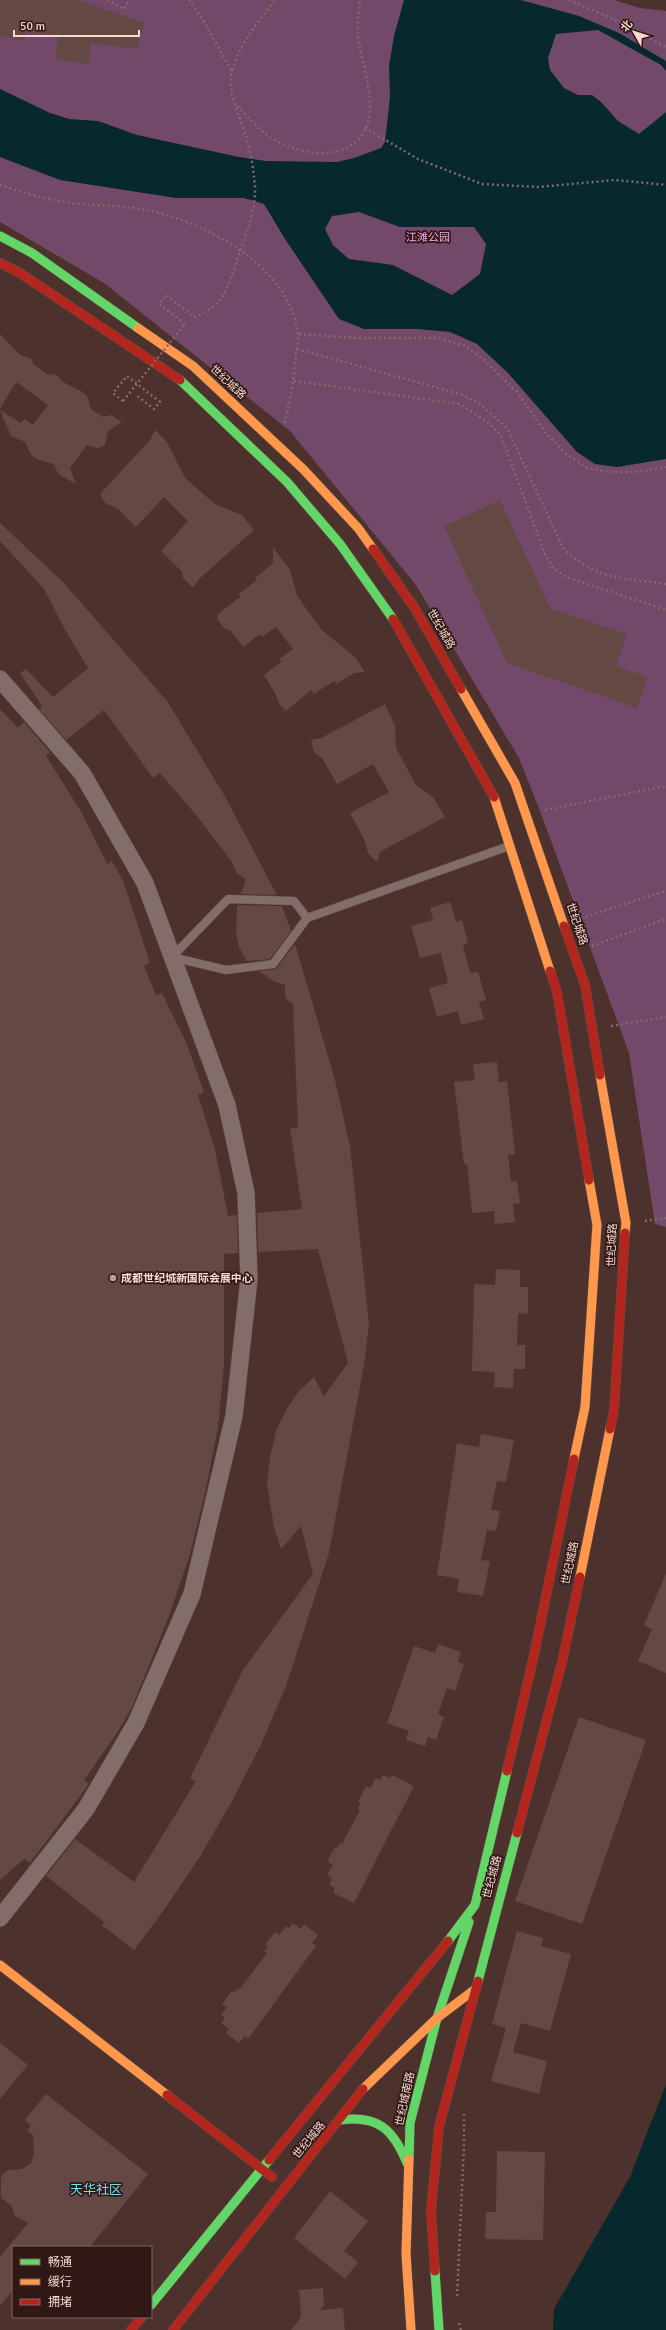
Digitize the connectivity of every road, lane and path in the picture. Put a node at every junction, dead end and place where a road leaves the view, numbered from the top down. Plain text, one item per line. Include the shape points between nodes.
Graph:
1 (107, 0) edge
2 (129, 0) edge
3 (189, 0) edge
4 (276, 0) edge
5 (360, 0) edge
6 (569, 0) edge
7 (666, 47) edge
8 (232, 73) junction
9 (237, 106) junction
10 (365, 128) junction
11 (0, 185) edge
12 (666, 185) edge
13 (0, 236) edge
14 (240, 250) junction
15 (0, 262) edge
16 (299, 334) junction
17 (297, 349) junction
18 (294, 380) junction
19 (136, 395) dead end
20 (284, 425) dead end
21 (666, 467) edge
22 (666, 584) edge
23 (666, 610) edge
24 (0, 679) edge
25 (666, 786) edge
26 (540, 811) dead end
27 (510, 845) junction
28 (666, 891) edge
29 (306, 918) junction
30 (579, 919) dead end
31 (666, 919) edge
32 (590, 947) dead end
33 (172, 957) junction
34 (666, 1017) edge
35 (593, 1029) junction
36 (475, 1905) junction
37 (0, 1918) edge
38 (0, 1965) edge
39 (474, 1990) junction
40 (437, 2018) junction
41 (463, 2106) dead end
42 (340, 2120) junction
43 (261, 2168) junction
44 (409, 2168) junction
45 (285, 2188) junction
46 (152, 2304) edge
47 (457, 2304) dead end
48 (141, 2318) edge
49 (458, 2318) dead end
50 (131, 2330) edge
51 (173, 2330) edge
52 (411, 2330) edge
53 (439, 2330) edge
54 (461, 2330) edge

1 - 2 path via 124,10
3 - 8 path via 205,23
4 - 8 path via 259,18 243,46
5 - 10 path via 358,35 365,67 370,117
6 - 7 path via 614,19
8 - 9 path via 232,92
9 - 10 path via 268,136 298,150 324,154 344,150 358,141
9 - 14 path via 247,137 255,178 254,208
10 - 12 path via 418,160 482,184 539,187 615,180
11 - 14 path via 59,201 146,210 206,230
13 - 35 main road, 世纪城路 via 32,253 193,366 303,469 358,528 414,607 515,783 585,985
14 - 16 path via 277,286 293,312
14 - 19 path, bridge via 231,279 220,300 210,311 194,317 166,295 159,304 185,324 123,401 113,393 127,376 160,402 154,409
15 - 27 main road, 世纪城路 via 180,380 287,482 340,544 396,624 494,797
16 - 17 path
16 - 21 path via 355,338 438,338 464,346 484,360 517,392 565,453 587,468 609,472 639,472
17 - 18 path
17 - 22 path via 460,394 479,403 507,428 563,548 574,559 589,569 604,574
18 - 20 path
18 - 23 path via 460,404 475,412 501,436 535,532 552,567 566,577
24 - 33 street via 82,773 145,883
25 - 26 path
27 - 29 lane
27 - 36 main road, 世纪城路 via 557,992 597,1225 585,1407 534,1655
28 - 30 path
29 - 33 lane via 273,964 226,970
29 - 33 lane via 294,901 228,899
31 - 32 path
33 - 37 street via 227,1105 246,1193 249,1279 234,1416 192,1594 136,1723 86,1809
34 - 35 path
35 - 39 main road, 世纪城路 via 626,1223 614,1411 562,1662
36 - 40 main road, 世纪城南路
36 - 43 main road, 世纪城路 via 431,1963
38 - 43 main road
39 - 40 main road, 世纪城路
39 - 53 main road via 439,2127 431,2210
40 - 42 main road, 世纪城路 via 369,2082
40 - 44 main road, 世纪城南路 via 410,2122
41 - 47 path via 464,2145
42 - 44 main road via 356,2116 369,2118 382,2126 401,2146
42 - 45 main road, 世纪城路
43 - 45 main road
43 - 46 main road, 世纪城路
44 - 52 main road, 世纪城南路 via 406,2254
45 - 51 main road, 世纪城路
48 - 50 main road
49 - 54 path

